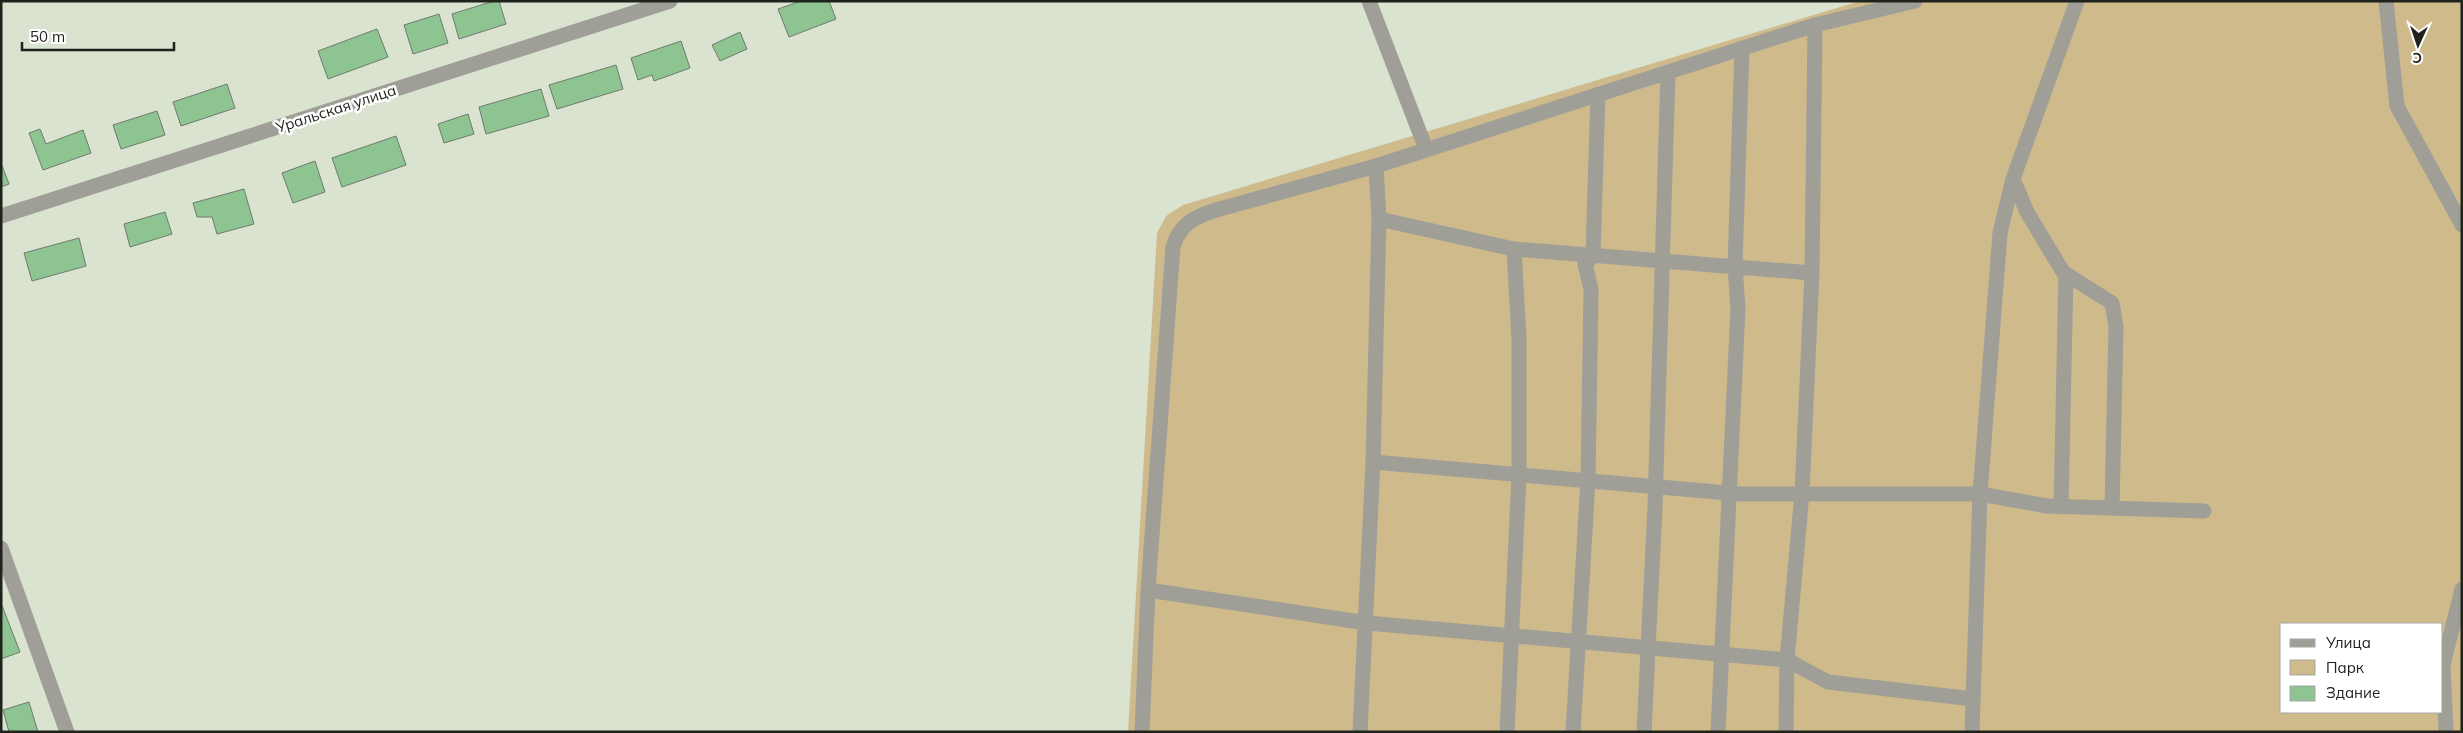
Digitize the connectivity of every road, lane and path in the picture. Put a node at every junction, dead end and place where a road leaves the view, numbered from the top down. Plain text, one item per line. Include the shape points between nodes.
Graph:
1 (670, 1) edge
2 (1369, 1) edge
3 (1915, 1) edge
4 (2077, 1) edge
5 (2386, 1) edge
6 (1815, 25) junction
7 (1742, 48) junction
8 (1668, 72) junction
9 (1598, 94) junction
10 (1426, 149) junction
11 (1376, 166) junction
12 (2013, 180) junction
13 (1, 216) edge
14 (1379, 218) junction
15 (2462, 225) edge
16 (1514, 249) junction
17 (1593, 255) junction
18 (1662, 261) junction
19 (1735, 266) junction
20 (1812, 273) junction
21 (2066, 274) junction
22 (1373, 462) junction
23 (1520, 475) junction
24 (1588, 481) junction
25 (1656, 487) junction
26 (1730, 493) junction
27 (1802, 493) junction
28 (1980, 494) junction
29 (2061, 506) junction
30 (2112, 508) junction
31 (2204, 511) dead end
32 (1, 548) edge
33 (2462, 589) edge
34 (1148, 590) junction
35 (1367, 622) junction
36 (1513, 635) junction
37 (1577, 641) junction
38 (1649, 647) junction
39 (1722, 654) junction
40 (1787, 660) junction
41 (1974, 699) junction
42 (67, 732) edge
43 (1142, 732) edge
44 (1360, 732) edge
45 (1507, 732) edge
46 (1573, 732) edge
47 (1644, 732) edge
48 (1718, 732) edge
49 (1786, 732) edge
50 (1972, 732) edge
51 (2446, 732) edge

1 - 13 street, Уральская улица
2 - 10 street
3 - 6 street
4 - 12 street
5 - 15 street via 2397,106
6 - 7 street
6 - 20 street
7 - 8 street
7 - 19 street
8 - 9 street
8 - 18 street
9 - 10 street
9 - 17 street
10 - 11 street
11 - 14 street
11 - 34 street via 1194,217 1176,236
12 - 21 street via 2027,212
12 - 28 street via 2000,233
14 - 16 street
14 - 22 street
16 - 17 street
16 - 23 street via 1519,340
17 - 18 street
17 - 24 street via 1585,264 1591,289
18 - 19 street
18 - 25 street
19 - 20 street
19 - 26 street via 1738,308
20 - 27 street
21 - 29 street
21 - 30 street via 2112,303 2116,327
22 - 23 street
22 - 35 street
23 - 24 street
23 - 36 street
24 - 25 street
24 - 37 street
25 - 26 street
25 - 38 street
26 - 27 street
26 - 39 street
27 - 28 street
27 - 40 street
28 - 29 street
28 - 41 street
29 - 30 street
30 - 31 street
32 - 42 street
33 - 51 street via 2443,665
34 - 35 street
34 - 43 street
35 - 36 street
35 - 44 street
36 - 37 street
36 - 45 street
37 - 38 street
37 - 46 street
38 - 39 street
38 - 47 street
39 - 40 street
39 - 48 street
40 - 41 street via 1828,682
40 - 49 street
41 - 50 street

